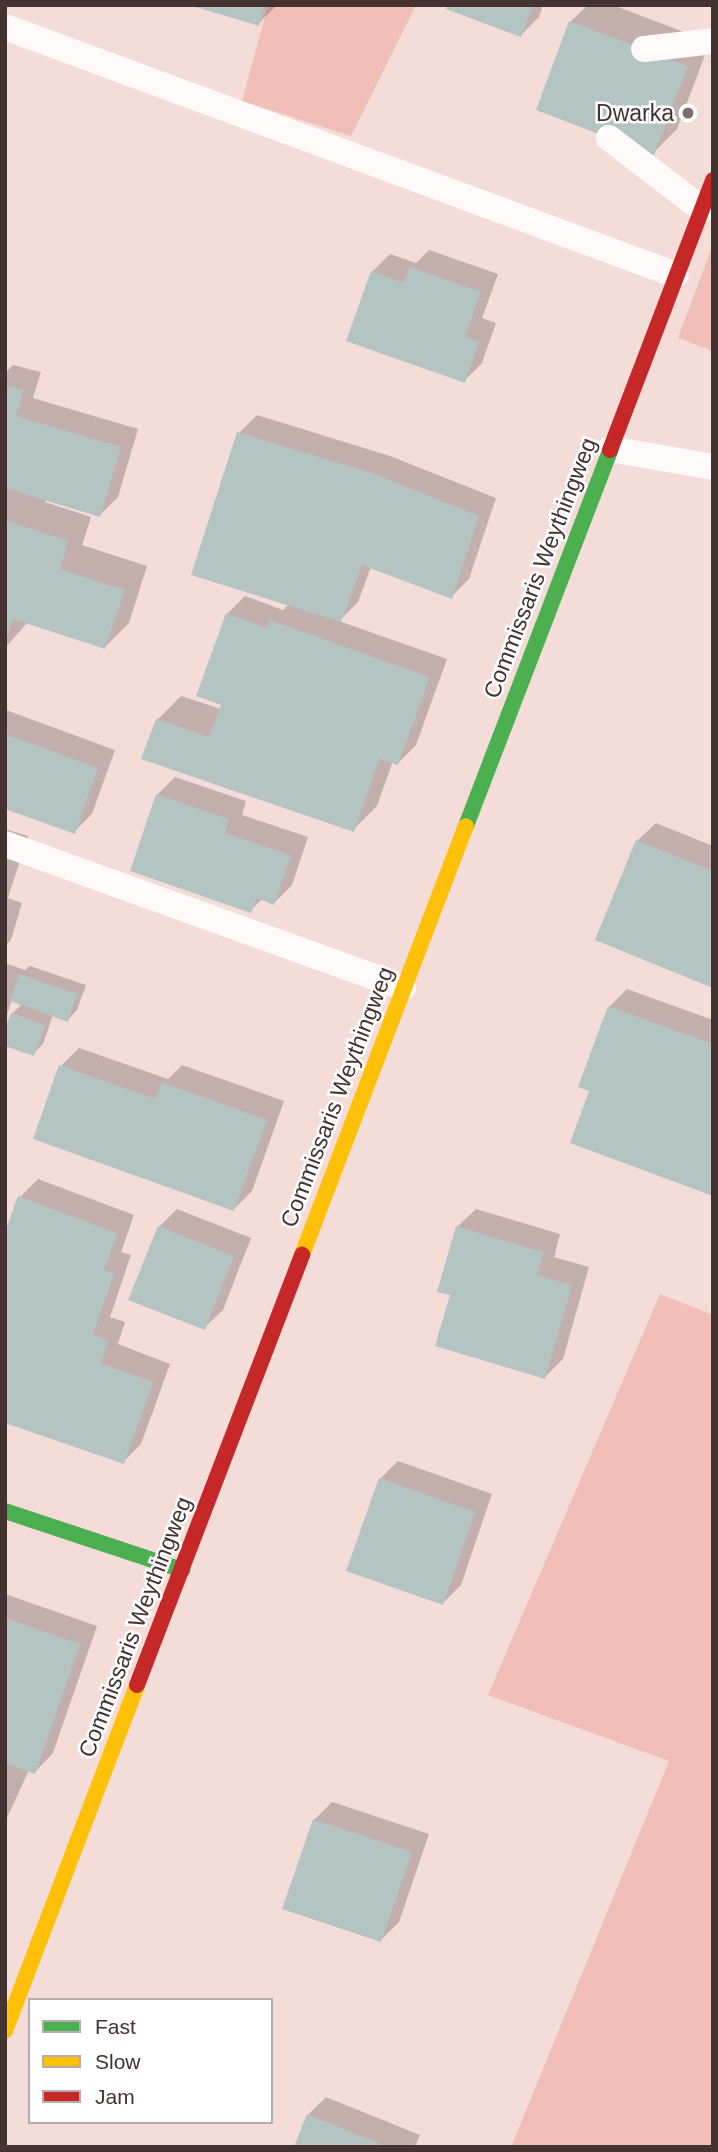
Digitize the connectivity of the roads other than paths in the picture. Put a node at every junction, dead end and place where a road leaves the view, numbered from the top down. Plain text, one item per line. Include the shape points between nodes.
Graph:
1 (5, 27) edge
2 (713, 41) edge
3 (644, 50) dead end
4 (609, 138) dead end
5 (713, 180) edge
6 (702, 209) junction
7 (676, 275) junction
8 (610, 449) junction
9 (713, 467) edge
10 (5, 844) edge
11 (403, 988) junction
12 (5, 1511) edge
13 (182, 1570) junction
14 (5, 2029) edge

1 - 7 lane
2 - 3 lane
4 - 6 lane
5 - 6 main road, Commissaris Weythingweg
6 - 7 main road, Commissaris Weythingweg
7 - 8 main road, Commissaris Weythingweg
8 - 9 lane
8 - 11 main road, Commissaris Weythingweg
10 - 11 lane
11 - 13 main road, Commissaris Weythingweg
12 - 13 main road
13 - 14 main road, Commissaris Weythingweg

